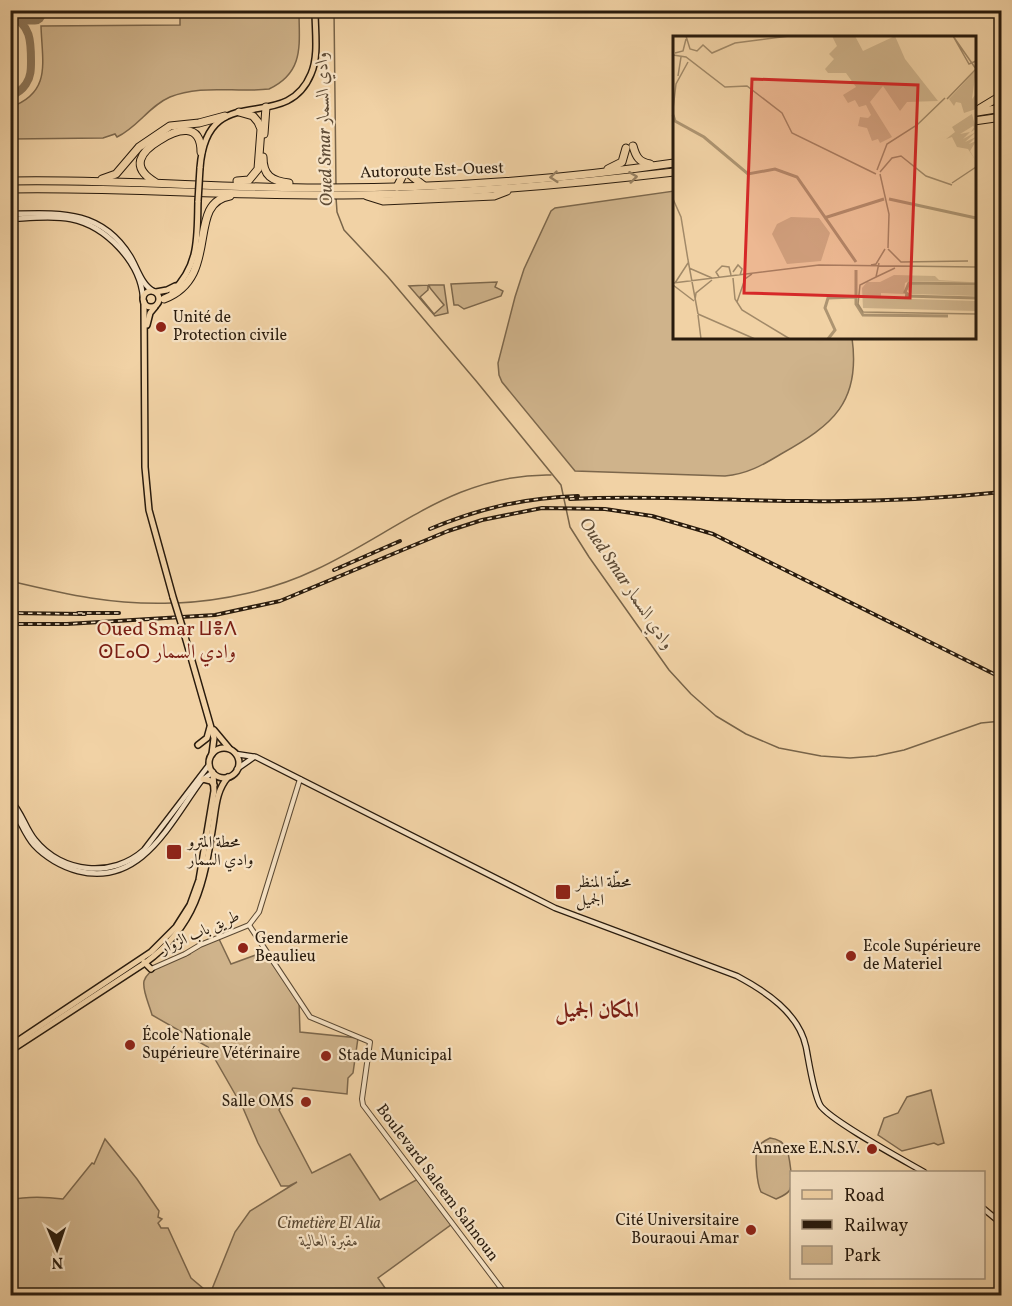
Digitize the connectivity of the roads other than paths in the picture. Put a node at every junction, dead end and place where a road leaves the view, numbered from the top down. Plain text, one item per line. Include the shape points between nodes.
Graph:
1 (315, 10) edge
2 (1002, 95) edge
3 (264, 108) junction
4 (1002, 108) edge
5 (976, 111) edge
6 (239, 112) junction
7 (976, 112) edge
8 (225, 116) junction
9 (1002, 117) edge
10 (976, 121) edge
11 (261, 129) junction
12 (201, 152) junction
13 (673, 163) edge
14 (673, 163) edge
15 (673, 172) edge
16 (592, 174) junction
17 (10, 181) edge
18 (84, 181) junction
19 (157, 183) junction
20 (207, 184) junction
21 (425, 186) junction
22 (397, 187) junction
23 (306, 188) junction
24 (10, 189) edge
25 (343, 191) junction
26 (324, 192) junction
27 (266, 194) junction
28 (10, 216) edge
29 (183, 279) junction
30 (154, 291) junction
31 (143, 300) junction
32 (159, 303) junction
33 (144, 351) junction
34 (209, 723) junction
35 (198, 745) dead end
36 (234, 752) junction
37 (212, 754) junction
38 (254, 757) junction
39 (209, 765) junction
40 (237, 769) junction
41 (213, 772) junction
42 (228, 777) junction
43 (203, 779) junction
44 (300, 779) junction
45 (214, 785) junction
46 (10, 800) edge
47 (10, 806) edge
48 (204, 866) junction
49 (249, 925) junction
50 (146, 959) junction
51 (153, 968) joint
52 (10, 1046) edge
53 (10, 1051) edge
54 (921, 1171) edge
55 (985, 1210) edge
56 (1002, 1224) edge
57 (507, 1296) edge

1 - 3 main road via 312,73 296,95
2 - 5 highway
3 - 6 main road
3 - 11 highway
3 - 23 highway via 266,174 274,181
4 - 7 highway
6 - 8 main road
6 - 11 highway via 253,116
8 - 12 main road via 209,130
8 - 18 highway via 170,126 139,147 116,174
9 - 10 highway
11 - 20 highway via 259,164 252,177
12 - 19 highway via 198,138 186,130 175,131 148,147 143,152 141,169
12 - 29 main road, bridge via 195,255
13 - 16 highway via 644,163 630,147 616,166
14 - 16 highway, Autoroute Est-Ouest
25 -> 15 highway, Autoroute Est-Ouest via 365,195 514,189
16 -> 21 highway, Autoroute Est-Ouest
17 - 18 highway, Autoroute Est-Ouest
18 - 19 highway, Autoroute Est-Ouest
19 - 20 highway, Autoroute Est-Ouest
20 - 23 highway, Autoroute Est-Ouest
21 - 22 highway, Autoroute Est-Ouest
21 - 22 highway via 405,171
22 - 25 highway, Autoroute Est-Ouest
23 - 26 highway, Autoroute Est-Ouest
24 - 27 highway, Autoroute Est-Ouest via 117,188
25 - 26 highway, Autoroute Est-Ouest
26 - 27 highway, Autoroute Est-Ouest
27 - 32 highway via 220,197 214,202 206,218 197,268 180,290
28 - 30 main road via 65,214 101,227 120,243 146,285
28 - 31 main road via 81,221 99,231 128,259 141,284
29 - 30 main road via 168,290
29 - 32 main road
30 - 31 main road via 146,293
30 - 32 main road
31 - 32 main road via 149,308
31 - 33 main road
32 - 33 main road via 148,317
33 - 34 main road, bridge via 149,510
34 - 35 main road via 207,738
34 - 36 main road
34 - 37 main road via 215,742
36 - 37 main road via 219,749
36 - 38 main road
36 - 40 main road via 239,761
37 - 39 main road
38 - 40 main road
38 - 44 main road
39 - 41 main road
39 - 46 main road via 144,850 112,868 84,868 49,853 34,838
40 - 42 main road
41 - 42 main road
41 - 43 main road
41 - 45 main road
42 - 48 main road via 218,792
43 - 45 main road
43 - 47 main road via 147,853 112,872 84,872 48,857 30,840
44 - 49 street, طريق باب الزوار via 259,912
44 - 54 main road via 555,908 753,985 794,1021 805,1043 820,1105
45 - 48 main road
48 - 50 main road via 181,920
49 - 51 street, طريق باب الزوار
49 - 57 street, Boulevard Saleem Sahnoun via 310,1017 370,1042 363,1105
50 - 51 main road
50 - 52 main road
50 - 53 main road
55 - 56 main road

